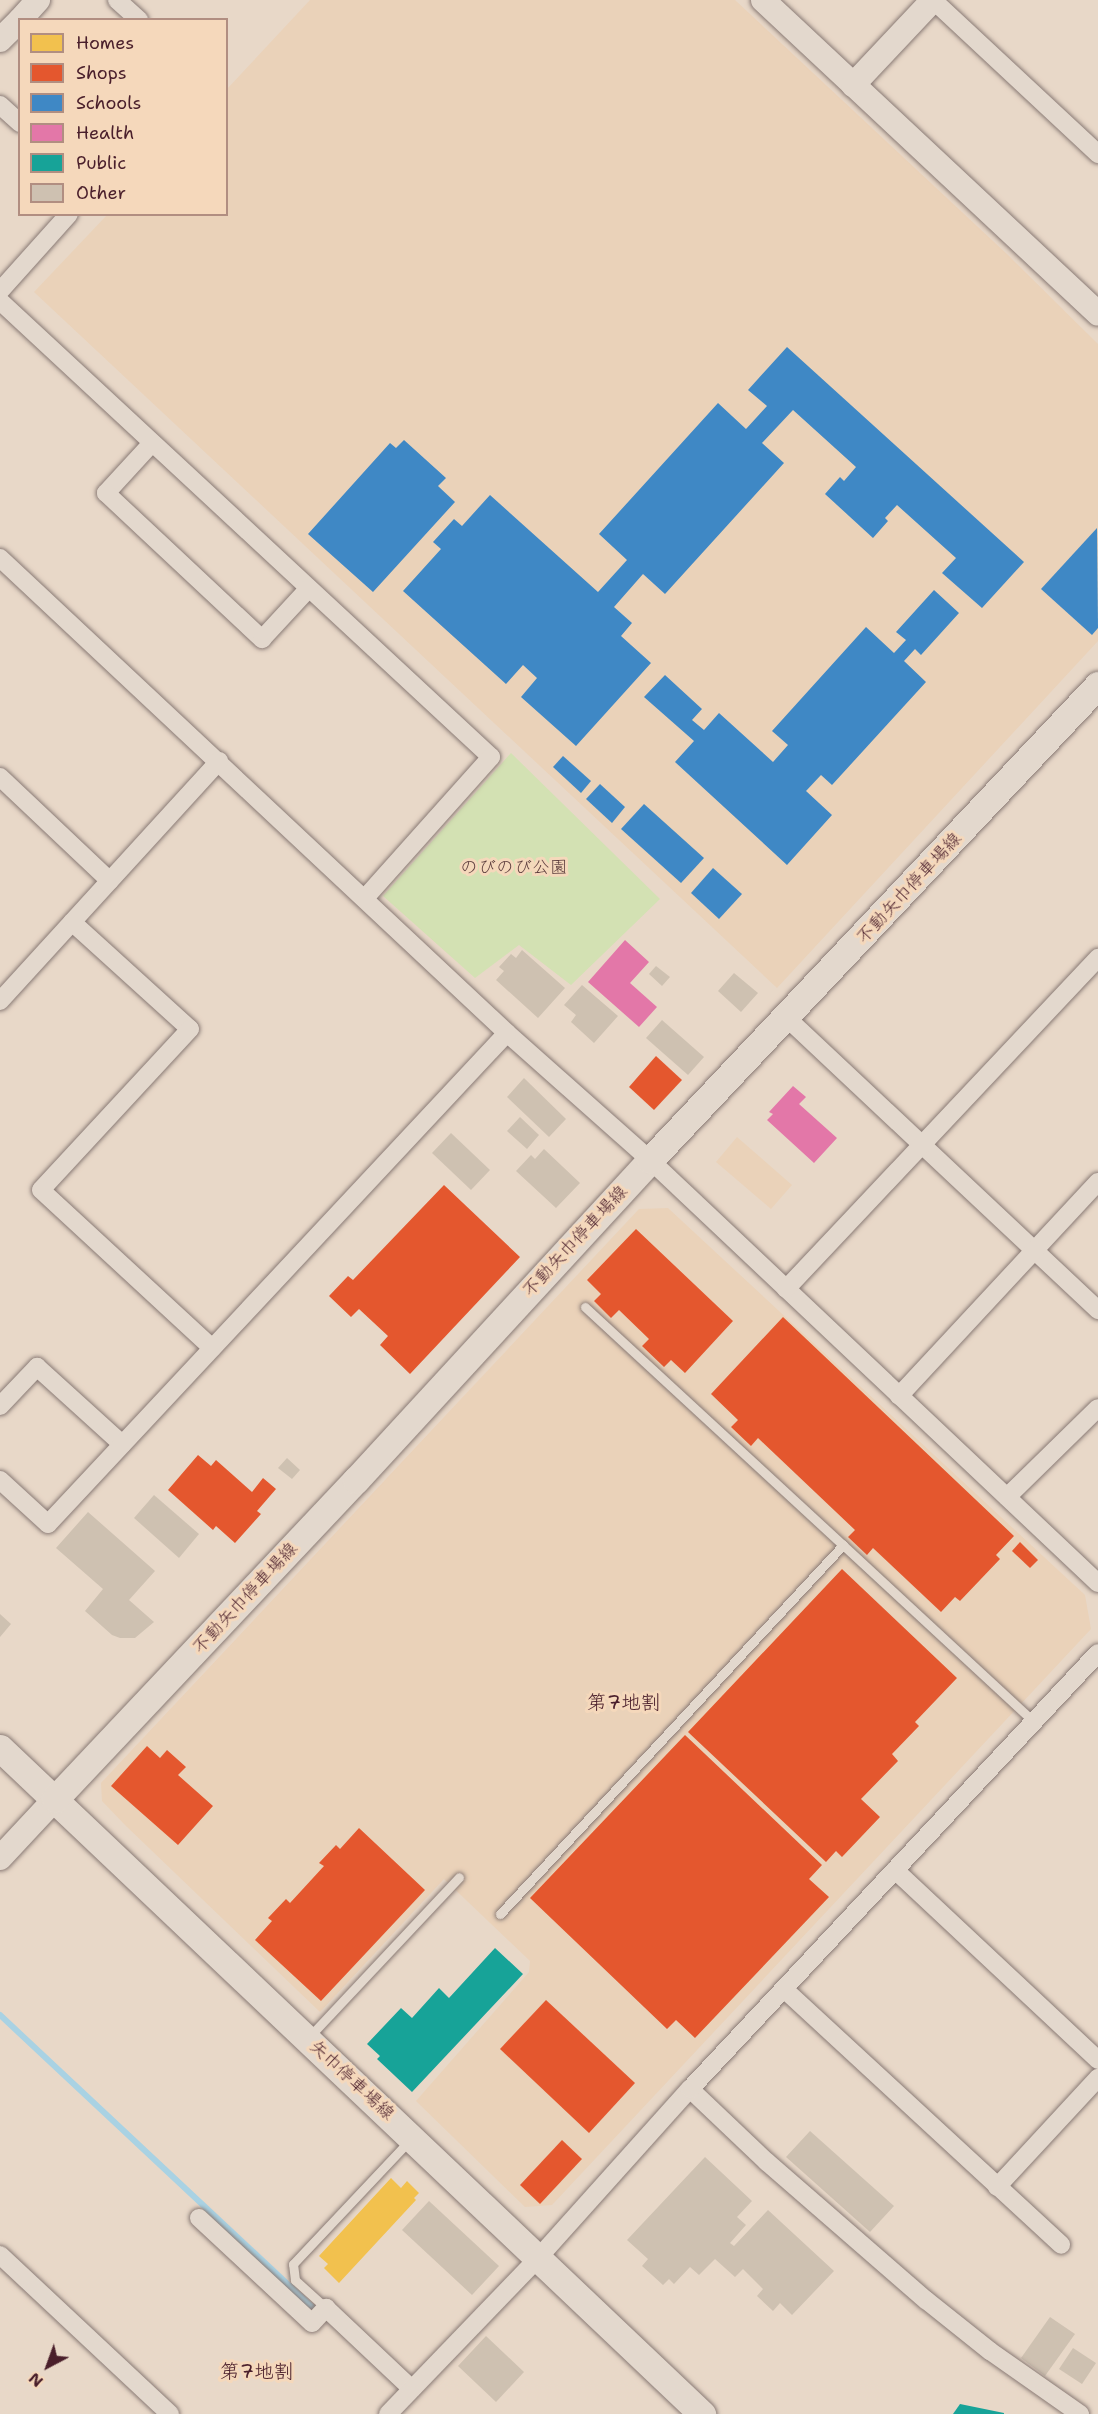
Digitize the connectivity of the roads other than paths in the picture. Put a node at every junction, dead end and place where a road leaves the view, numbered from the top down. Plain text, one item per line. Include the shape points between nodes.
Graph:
1 (38, 0) edge
2 (117, 0) edge
3 (763, 0) edge
4 (933, 0) edge
5 (22, 18) edge
6 (137, 18) edge
7 (18, 22) edge
8 (0, 40) edge
9 (853, 85) junction
10 (0, 105) edge
11 (18, 121) edge
12 (1098, 154) edge
13 (67, 216) edge
14 (0, 291) edge
15 (0, 301) edge
16 (1098, 314) edge
17 (152, 443) junction
18 (0, 558) edge
19 (309, 588) junction
20 (1098, 685) edge
21 (219, 761) junction
22 (0, 777) edge
23 (110, 881) junction
24 (365, 898) junction
25 (72, 922) junction
26 (1098, 958) edge
27 (1, 998) edge
28 (787, 1017) junction
29 (507, 1033) junction
30 (922, 1144) junction
31 (650, 1161) junction
32 (1098, 1182) edge
33 (1035, 1250) junction
34 (786, 1289) junction
35 (585, 1307) dead end
36 (1098, 1310) edge
37 (212, 1348) junction
38 (899, 1396) junction
39 (0, 1406) edge
40 (1098, 1408) edge
41 (123, 1444) junction
42 (0, 1480) edge
43 (1007, 1497) junction
44 (843, 1545) junction
45 (1098, 1583) edge
46 (1098, 1653) edge
47 (1034, 1722) junction
48 (0, 1748) edge
49 (55, 1799) junction
50 (0, 1858) edge
51 (895, 1870) junction
52 (459, 1877) dead end
53 (500, 1914) dead end
54 (784, 1989) junction
55 (308, 2039) junction
56 (1098, 2060) edge
57 (1098, 2078) edge
58 (690, 2089) junction
59 (413, 2137) junction
60 (997, 2187) junction
61 (199, 2218) dead end
62 (1061, 2245) dead end
63 (0, 2254) edge
64 (539, 2257) junction
65 (322, 2313) junction
66 (412, 2389) junction
67 (170, 2414) edge
68 (388, 2414) edge
69 (702, 2414) edge
70 (1080, 2414) edge

1 - 5 street
2 - 6 street
3 - 9 street
4 - 9 street
4 - 12 street
7 - 8 street
9 - 16 street
10 - 11 street
13 - 14 street
15 - 17 street
17 - 19 street
17 - 19 street via 106,494 262,639
18 - 21 street
19 - 24 street via 491,757
20 - 28 main road, 不動矢巾停車場線
21 - 23 street
21 - 24 street
22 - 23 street
23 - 25 street
24 - 29 street
25 - 27 street
25 - 37 street via 190,1029 41,1190
26 - 30 street
28 - 30 street
28 - 31 main road, 不動矢巾停車場線
29 - 31 street
29 - 37 street
30 - 33 street
30 - 34 street
31 - 34 street
31 - 49 main road, 不動矢巾停車場線
32 - 33 street
33 - 36 street
33 - 38 street
34 - 38 street
35 - 44 lane
37 - 41 street
38 - 43 street
39 - 41 street via 37,1367
40 - 43 street
41 - 42 street via 48,1524
43 - 45 street
44 - 47 lane
44 - 53 lane
46 - 47 street
47 - 51 street
48 - 49 main road, 矢巾停車場線
49 - 50 street
49 - 55 main road, 矢巾停車場線
51 - 54 street
51 - 56 street
52 - 55 lane
54 - 58 street
54 - 60 street
55 - 59 main road, 矢巾停車場線
57 - 60 street
58 - 64 street
58 - 70 street via 775,2170 926,2300
59 - 64 main road, 矢巾停車場線
59 - 65 lane via 293,2264 295,2280
60 - 62 street
61 - 65 street via 312,2323
63 - 67 street
64 - 66 street
64 - 69 main road, 矢巾停車場線
65 - 66 street
66 - 68 street

